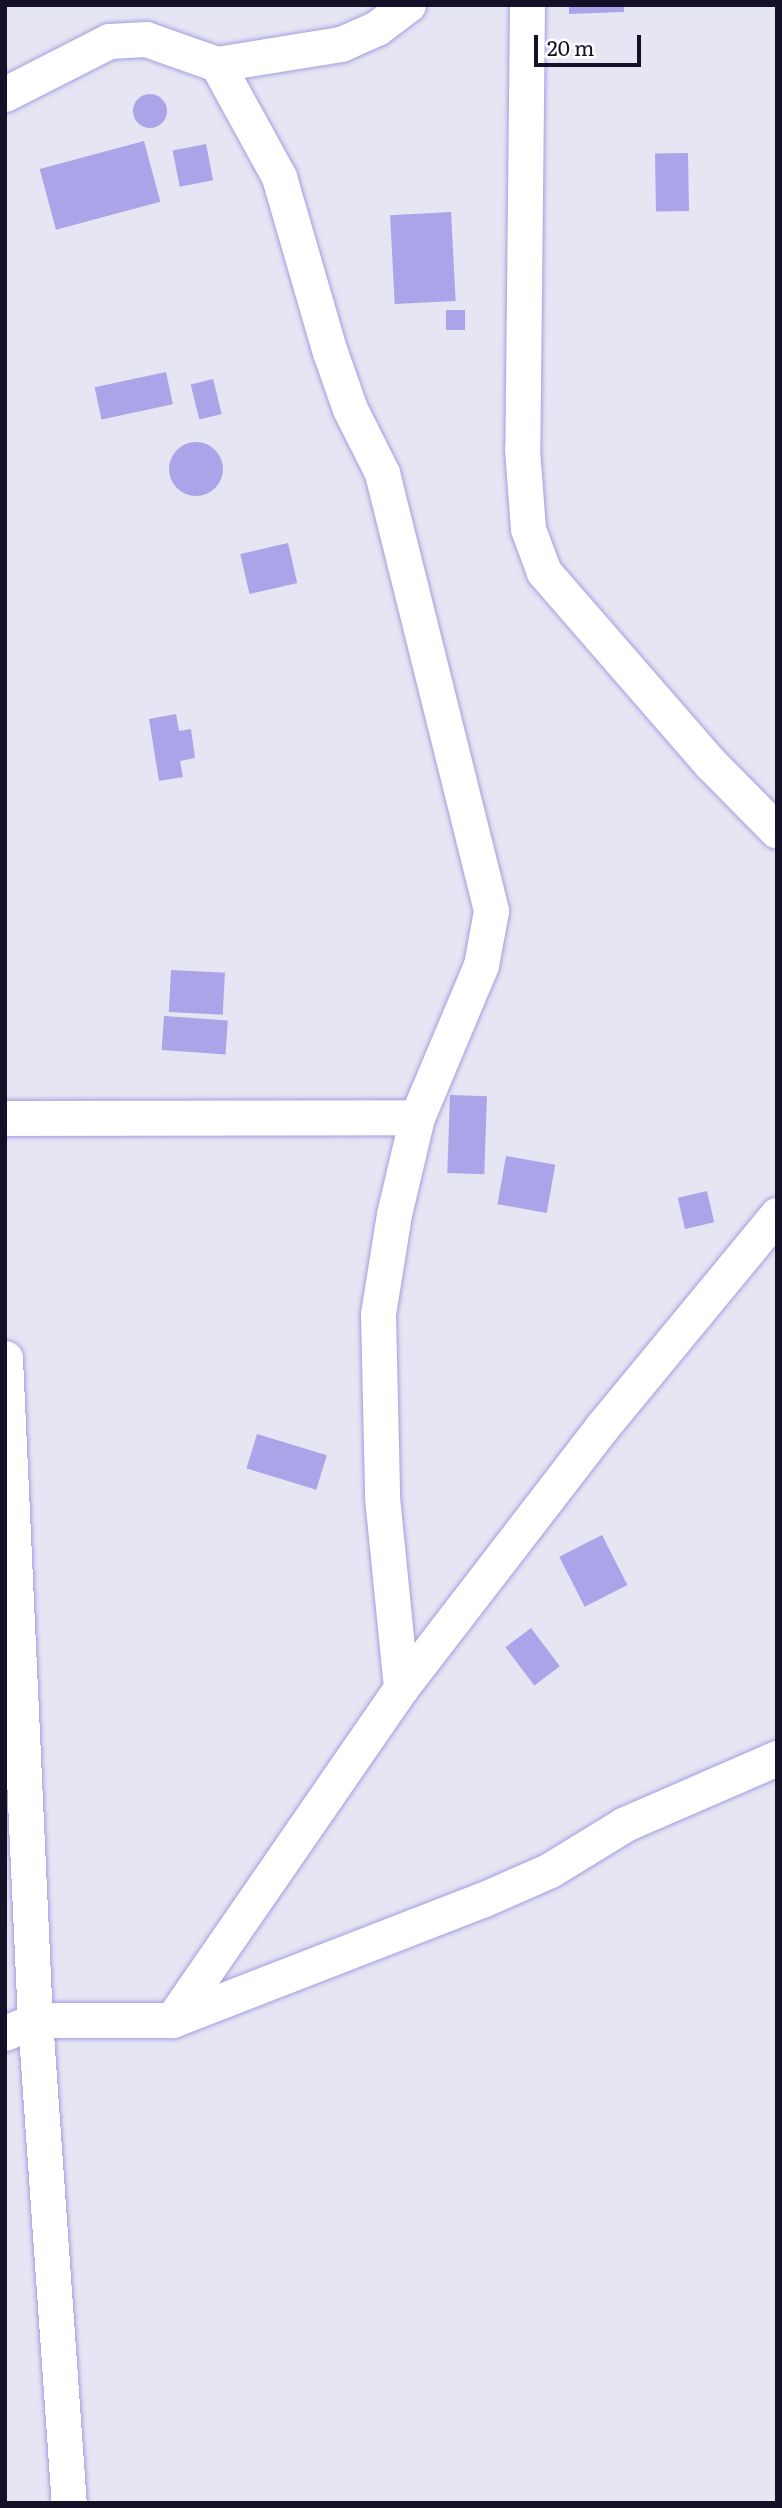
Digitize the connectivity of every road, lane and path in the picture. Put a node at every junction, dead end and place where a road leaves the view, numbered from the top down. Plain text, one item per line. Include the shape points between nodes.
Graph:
1 (408, 5) edge
2 (527, 5) edge
3 (217, 64) junction
4 (5, 94) edge
5 (777, 831) edge
6 (417, 1117) junction
7 (5, 1118) edge
8 (777, 1215) edge
9 (5, 1358) edge
10 (401, 1688) junction
11 (777, 1758) edge
12 (172, 2020) junction
13 (20, 2026) edge
14 (69, 2503) edge

1 - 3 street via 377,28 341,44
2 - 5 street via 522,449 528,529 544,572 710,763
3 - 4 street via 146,39 109,41
3 - 6 street via 279,177 330,352 350,409 382,473 491,911 481,965
6 - 7 street
6 - 10 street via 394,1214 378,1314 382,1497
8 - 10 street via 602,1427
9 - 13 street
10 - 12 street
11 - 12 street via 625,1824 550,1870 493,1895
12 - 13 street
13 - 14 street

